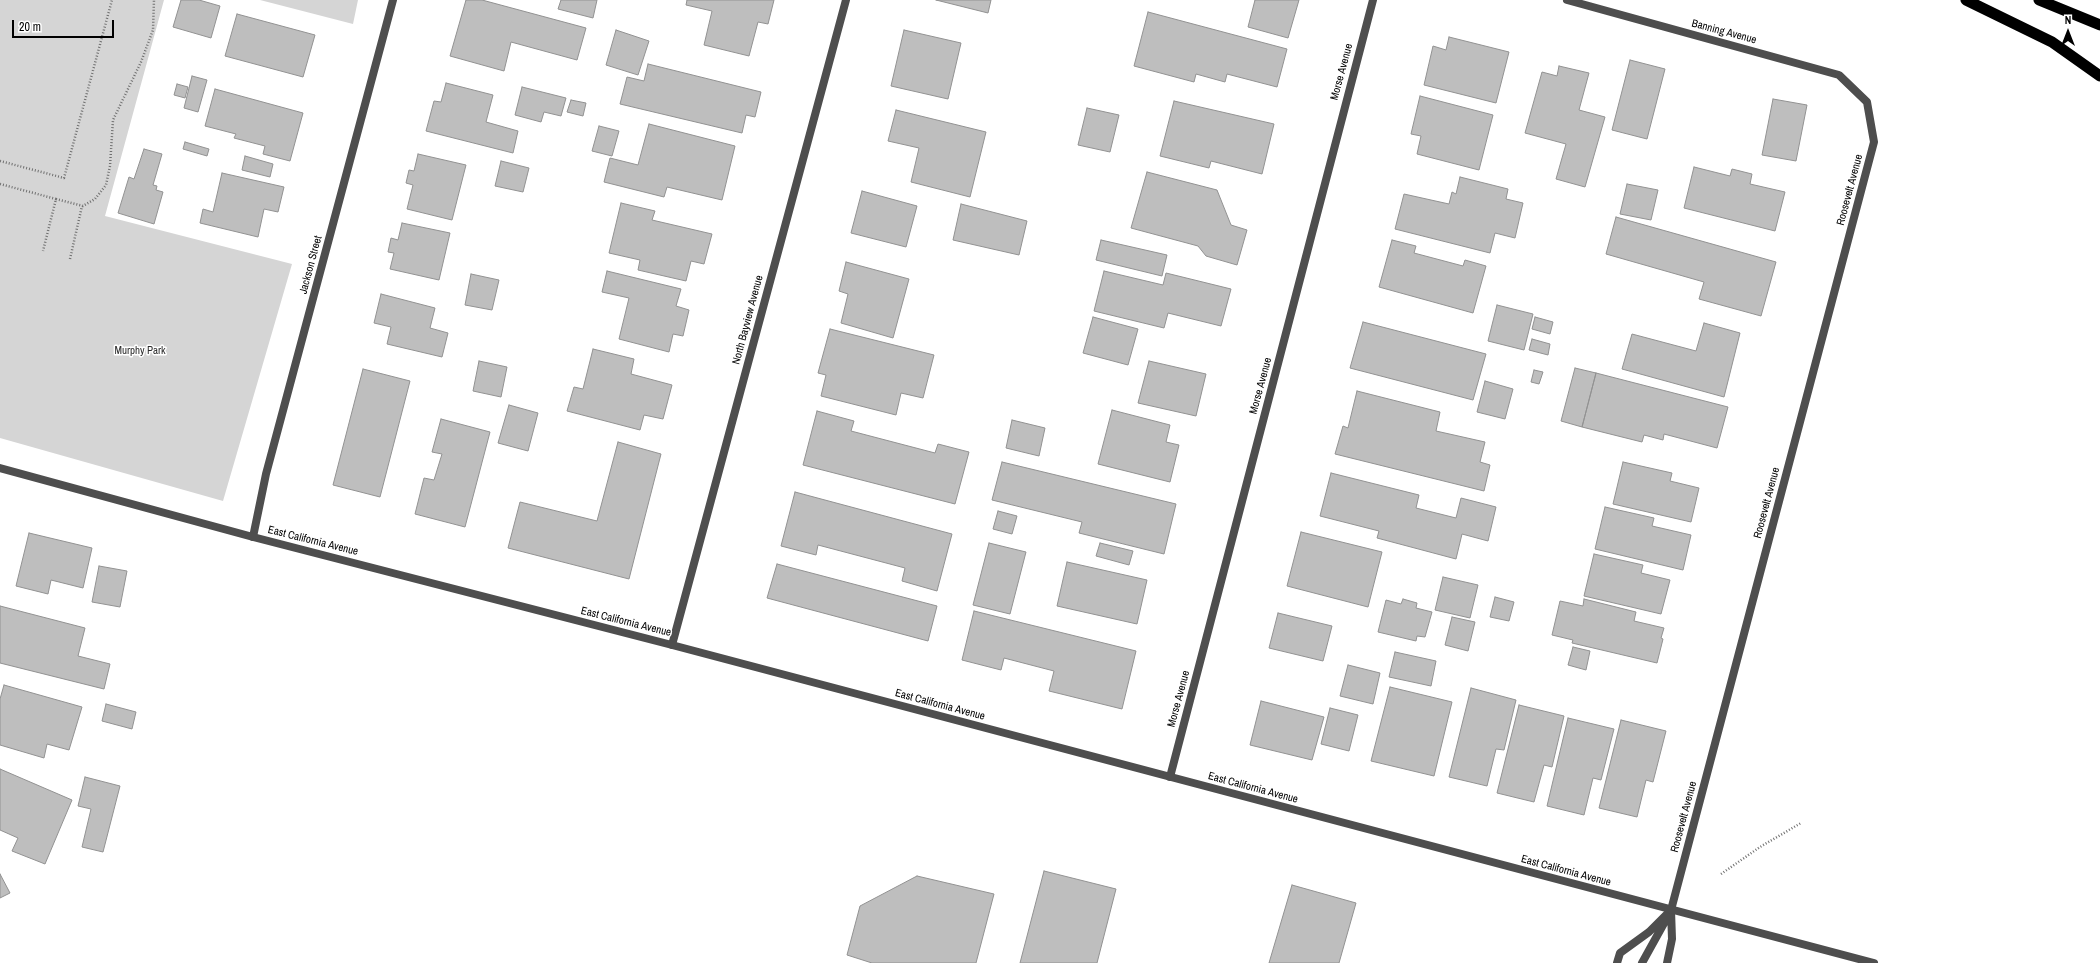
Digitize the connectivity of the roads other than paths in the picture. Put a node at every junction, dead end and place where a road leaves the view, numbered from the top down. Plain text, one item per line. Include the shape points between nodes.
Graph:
1 (393, 0) edge
2 (846, 0) edge
3 (1373, 0) edge
4 (1567, 0) edge
5 (1966, 0) edge
6 (2039, 0) edge
7 (2100, 25) edge
8 (2100, 76) edge
9 (1867, 102) joint
10 (0, 468) edge
11 (253, 537) junction
12 (672, 645) junction
13 (1170, 778) junction
14 (1671, 910) junction
15 (1617, 963) edge
16 (1642, 963) edge
17 (1668, 963) edge
18 (1874, 963) edge

1 - 11 street, Jackson Street via 266,474
2 - 12 street, North Bayview Avenue
3 - 13 street, Morse Avenue
4 - 9 street, Banning Avenue via 1839,75
5 - 8 highway via 2052,42
6 - 7 highway
9 - 14 street, Roosevelt Avenue via 1874,142
10 - 11 street, East California Avenue
11 - 12 street, East California Avenue
12 - 13 street, East California Avenue
13 - 14 street, East California Avenue
14 - 15 street via 1649,932 1620,953
14 - 16 street
14 - 17 street via 1672,939
14 - 18 street, East California Avenue

